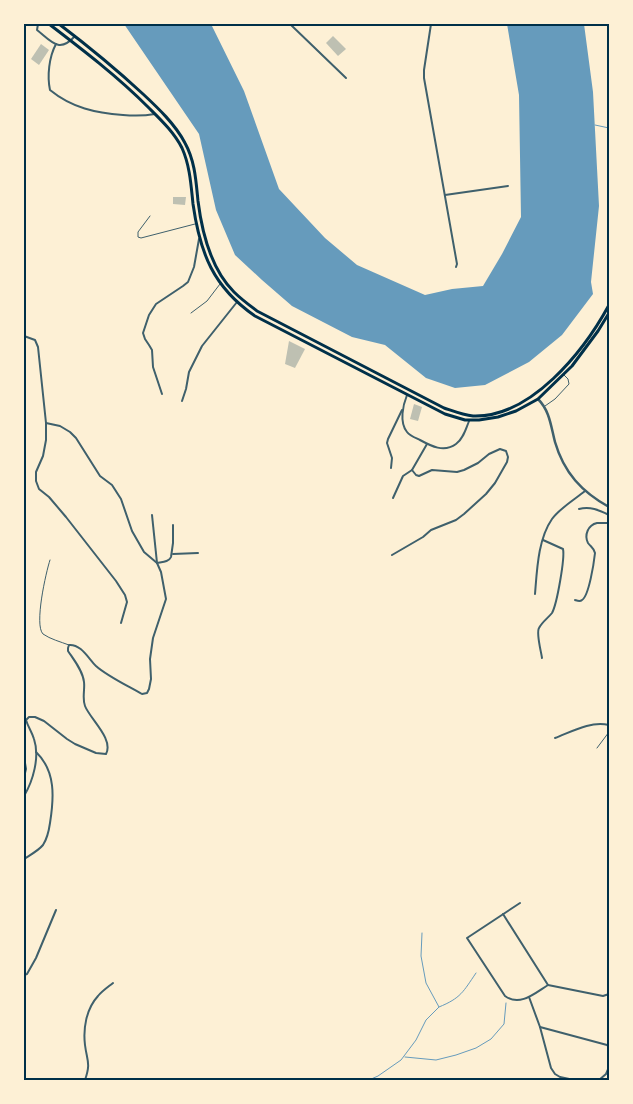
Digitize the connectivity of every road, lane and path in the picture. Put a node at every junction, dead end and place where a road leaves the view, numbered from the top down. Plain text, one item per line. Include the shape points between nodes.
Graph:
1 (38, 24) edge
2 (48, 24) edge
3 (59, 24) edge
4 (290, 24) edge
5 (431, 24) edge
6 (75, 36) junction
7 (71, 41) junction
8 (56, 44) junction
9 (346, 78) dead end
10 (155, 114) junction
11 (508, 186) dead end
12 (445, 194) junction
13 (150, 216) dead end
14 (197, 223) junction
15 (199, 235) junction
16 (456, 267) dead end
17 (220, 284) junction
18 (237, 302) junction
19 (609, 305) edge
20 (608, 311) edge
21 (191, 313) dead end
22 (24, 336) edge
23 (561, 371) junction
24 (564, 375) junction
25 (162, 394) dead end
26 (407, 395) junction
27 (534, 395) junction
28 (538, 399) junction
29 (182, 401) dead end
30 (544, 406) junction
31 (402, 408) junction
32 (470, 420) junction
33 (46, 423) junction
34 (427, 444) junction
35 (391, 468) dead end
36 (412, 470) junction
37 (585, 491) junction
38 (393, 498) dead end
39 (609, 507) edge
40 (579, 509) dead end
41 (152, 515) dead end
42 (609, 515) edge
43 (609, 523) edge
44 (173, 525) dead end
45 (543, 540) junction
46 (198, 553) dead end
47 (173, 554) junction
48 (392, 555) dead end
49 (50, 560) dead end
50 (157, 563) junction
51 (535, 594) dead end
52 (574, 600) dead end
53 (121, 623) dead end
54 (69, 645) junction
55 (542, 658) dead end
56 (609, 725) edge
57 (609, 732) edge
58 (555, 738) dead end
59 (597, 748) dead end
60 (36, 752) junction
61 (24, 757) edge
62 (24, 777) edge
63 (24, 796) edge
64 (24, 859) edge
65 (520, 903) dead end
66 (56, 910) dead end
67 (503, 914) junction
68 (24, 975) edge
69 (113, 983) dead end
70 (548, 985) junction
71 (609, 994) edge
72 (529, 997) junction
73 (540, 1027) junction
74 (609, 1047) edge
75 (609, 1067) edge
76 (85, 1080) edge
77 (574, 1080) edge
78 (599, 1080) edge

1 - 8 street via 38,30
2 - 7 main road
3 - 6 main road
4 - 9 street
5 - 12 street via 424,78
6 - 7 street
6 - 27 main road via 150,100 183,138 194,167 201,218 214,262 225,281 248,304 454,412 474,416 493,414
7 - 8 street via 62,46
7 - 10 main road via 129,88
8 - 10 street via 48,82 50,90 57,96 94,112 139,116
10 - 14 main road via 184,154
11 - 12 street
12 - 16 street
13 - 14 lane via 138,237
14 - 15 main road
15 - 17 main road
15 - 25 street via 188,282 156,304 143,333 152,350 153,366
17 - 18 main road
17 - 21 lane
18 - 26 main road via 255,316
18 - 29 street via 202,346 191,366
19 - 20 main road
20 - 23 main road
20 - 24 main road via 590,342
22 - 33 street via 35,340 38,347
23 - 24 main road
23 - 27 main road
24 - 28 main road
24 - 30 lane via 569,384 556,399
26 - 31 street
26 - 32 main road via 445,414
27 - 28 main road
28 - 30 street
28 - 32 main road via 506,415
30 - 37 street via 564,466
31 - 34 street via 407,432
31 - 35 street via 387,443 392,458
32 - 34 street via 461,440 451,447
33 - 50 street via 60,426 76,438 100,476 112,485 121,499 132,531 144,552
33 - 53 street via 46,440 36,481 39,489 66,517 116,581 127,602
34 - 36 street
36 - 38 street via 403,476
36 - 48 street via 420,476 432,470 457,472 500,449 508,454 495,483 464,514 430,530
37 - 39 street
37 - 45 street via 553,518
40 - 42 street via 593,508
41 - 50 street
43 - 52 street via 596,523 588,530 588,542 595,553 592,576 586,596 583,600
44 - 47 street
45 - 51 street
45 - 55 street via 563,549 564,554 555,607 538,632
46 - 47 street
47 - 50 street via 165,562
49 - 54 lane via 41,597 41,630
50 - 54 street via 166,599 153,638 150,689 146,694 100,670 80,648
54 - 60 street via 68,651 84,680 85,706 103,733 108,751 101,754 89,750 66,740 44,721 29,717 26,720
56 - 58 street via 588,725
57 - 59 lane
60 - 63 street via 34,769
60 - 64 street via 48,770 53,788 52,804 45,843
61 - 62 street
65 - 67 street
66 - 68 street via 36,958
67 - 70 street
67 - 72 street via 467,938 506,996 514,1001
69 - 76 street via 96,997 88,1014 84,1028 89,1068
70 - 71 street via 603,996
70 - 72 street
72 - 73 street
73 - 74 street
73 - 77 street via 551,1068 560,1077
75 - 78 street

